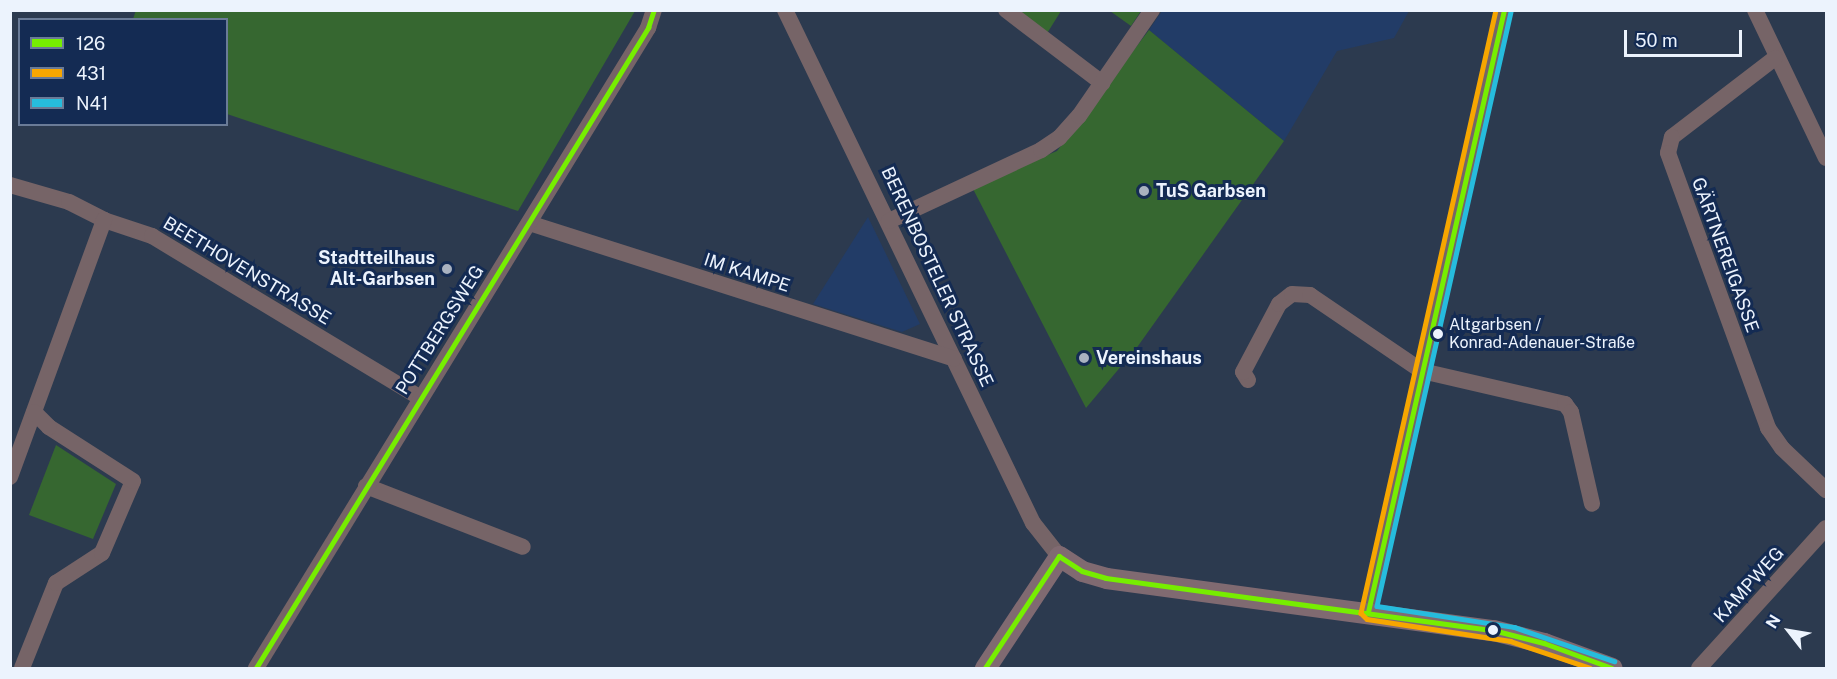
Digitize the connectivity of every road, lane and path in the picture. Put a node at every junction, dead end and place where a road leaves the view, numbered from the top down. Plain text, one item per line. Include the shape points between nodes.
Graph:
1 (654, 10) edge
2 (785, 10) edge
3 (1006, 10) edge
4 (1152, 10) edge
5 (1504, 10) edge
6 (1755, 10) edge
7 (1775, 58) junction
8 (1102, 83) junction
9 (1827, 158) edge
10 (10, 186) edge
11 (104, 220) junction
12 (889, 221) junction
13 (529, 223) junction
14 (954, 359) junction
15 (1422, 370) junction
16 (1248, 380) dead end
17 (421, 398) junction
18 (34, 412) junction
19 (10, 477) edge
20 (366, 486) junction
21 (1827, 490) edge
22 (1593, 504) dead end
23 (1827, 528) edge
24 (523, 547) dead end
25 (1059, 556) junction
26 (1368, 612) junction
27 (22, 669) edge
28 (256, 669) edge
29 (985, 669) edge
30 (1612, 669) edge
31 (1700, 669) edge

1 - 13 street, POTTBERGSWEG via 648,28
2 - 12 street, BERENBOSTELER STRASSE
3 - 8 street
4 - 8 street
5 - 15 street
6 - 7 street
7 - 9 street
7 - 21 street, GÄRTNEREIGASSE via 1672,137 1668,153 1768,428 1782,448
8 - 12 street via 1079,116 1051,144
10 - 11 street, BEETHOVENSTRASSE via 69,202
11 - 17 street, BEETHOVENSTRASSE via 152,236
11 - 18 street
12 - 14 street, BERENBOSTELER STRASSE
13 - 14 street, IM KAMPE
13 - 17 street, POTTBERGSWEG
14 - 25 street, BERENBOSTELER STRASSE via 1037,532
15 - 16 street via 1301,293 1286,297 1279,304 1243,372
15 - 22 street via 1557,399 1565,404
15 - 26 street
17 - 20 street, POTTBERGSWEG
18 - 19 street
18 - 27 street via 49,427 133,481 102,553 56,583
20 - 24 street
20 - 28 street, POTTBERGSWEG
23 - 31 street, KAMPWEG
25 - 26 main road via 1082,571 1106,578
25 - 29 main road
26 - 30 main road via 1512,634

